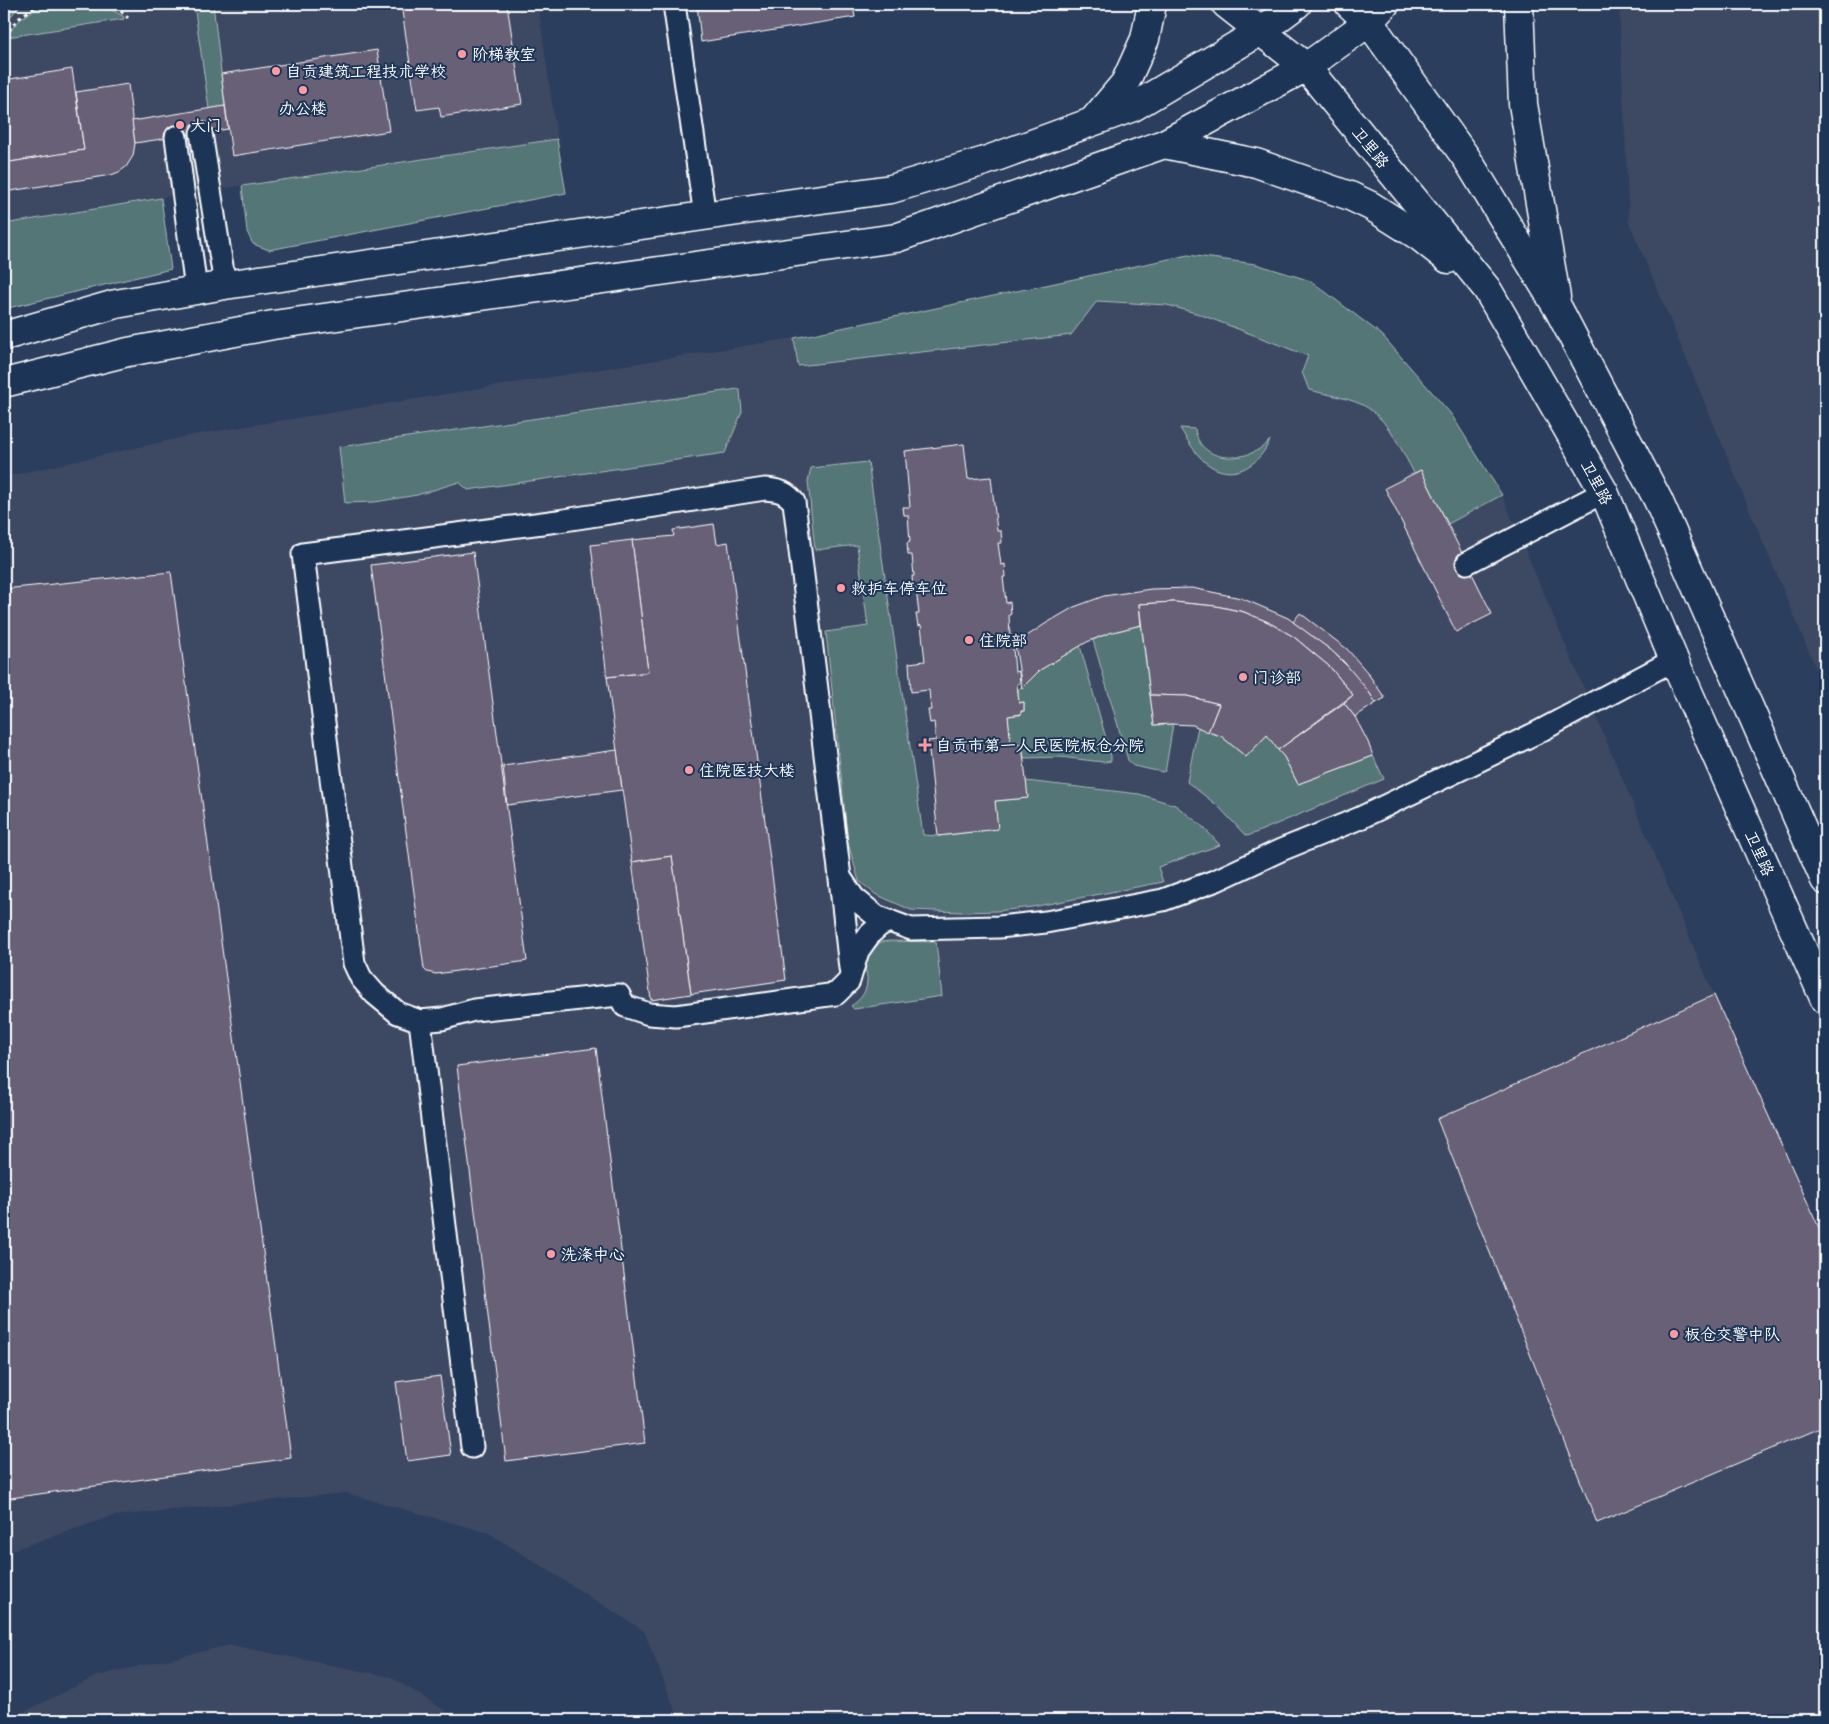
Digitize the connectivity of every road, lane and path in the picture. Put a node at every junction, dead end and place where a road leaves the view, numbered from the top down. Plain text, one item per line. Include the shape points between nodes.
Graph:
1 (41, 4) edge
2 (106, 4) edge
3 (674, 4) edge
4 (1152, 4) edge
5 (1226, 4) edge
6 (1297, 4) edge
7 (1350, 4) edge
8 (1519, 4) edge
9 (1377, 13) edge
10 (128, 18) dead end
11 (4, 26) edge
12 (1261, 31) junction
13 (8, 32) junction
14 (5, 38) edge
15 (1306, 67) junction
16 (1093, 121) junction
17 (200, 133) dead end
18 (176, 137) dead end
19 (1164, 144) junction
20 (705, 216) junction
21 (225, 285) junction
22 (1487, 289) junction
23 (196, 290) junction
24 (1559, 310) junction
25 (4, 336) edge
26 (4, 383) edge
27 (1604, 492) junction
28 (1467, 563) dead end
29 (1674, 660) junction
30 (840, 877) junction
31 (1825, 880) edge
32 (890, 921) junction
33 (851, 974) junction
34 (1825, 1000) edge
35 (420, 1021) junction
36 (472, 1447) dead end

1 - 13 path via 26,12
2 - 10 path
3 - 20 lane
4 - 16 main road via 1145,39 1125,83
5 - 12 main road, 卫里路
6 - 12 main road
7 - 9 main road
8 - 24 main road via 1523,104
9 - 15 main road
9 - 24 main road
11 - 13 path
12 - 15 main road, 卫里路
12 - 16 main road via 1133,107
13 - 14 path
15 - 19 main road
15 - 22 main road, 卫里路
16 - 20 main road via 985,161 891,189
17 - 21 lane
18 - 23 lane
19 - 22 main road via 1256,163 1350,196 1420,237
19 - 26 main road via 896,238 274,325 128,352
20 - 21 main road
21 - 23 main road
22 - 27 main road, 卫里路
23 - 25 main road via 116,304
24 - 31 main road via 1658,500
27 - 28 lane
27 - 29 main road, 卫里路
29 - 32 lane via 1538,732 1360,818 1163,900 1046,922 999,927 910,929
29 - 34 main road, 卫里路
30 - 32 lane via 854,898 876,916
30 - 33 lane
30 - 35 lane via 794,502 788,494 765,489 558,521 303,554 354,963 361,978 375,994 398,1013
32 - 33 lane via 870,934 858,951
33 - 35 lane via 849,981 836,994 676,1016 649,1014 626,1006 618,995 474,1010
35 - 36 lane

